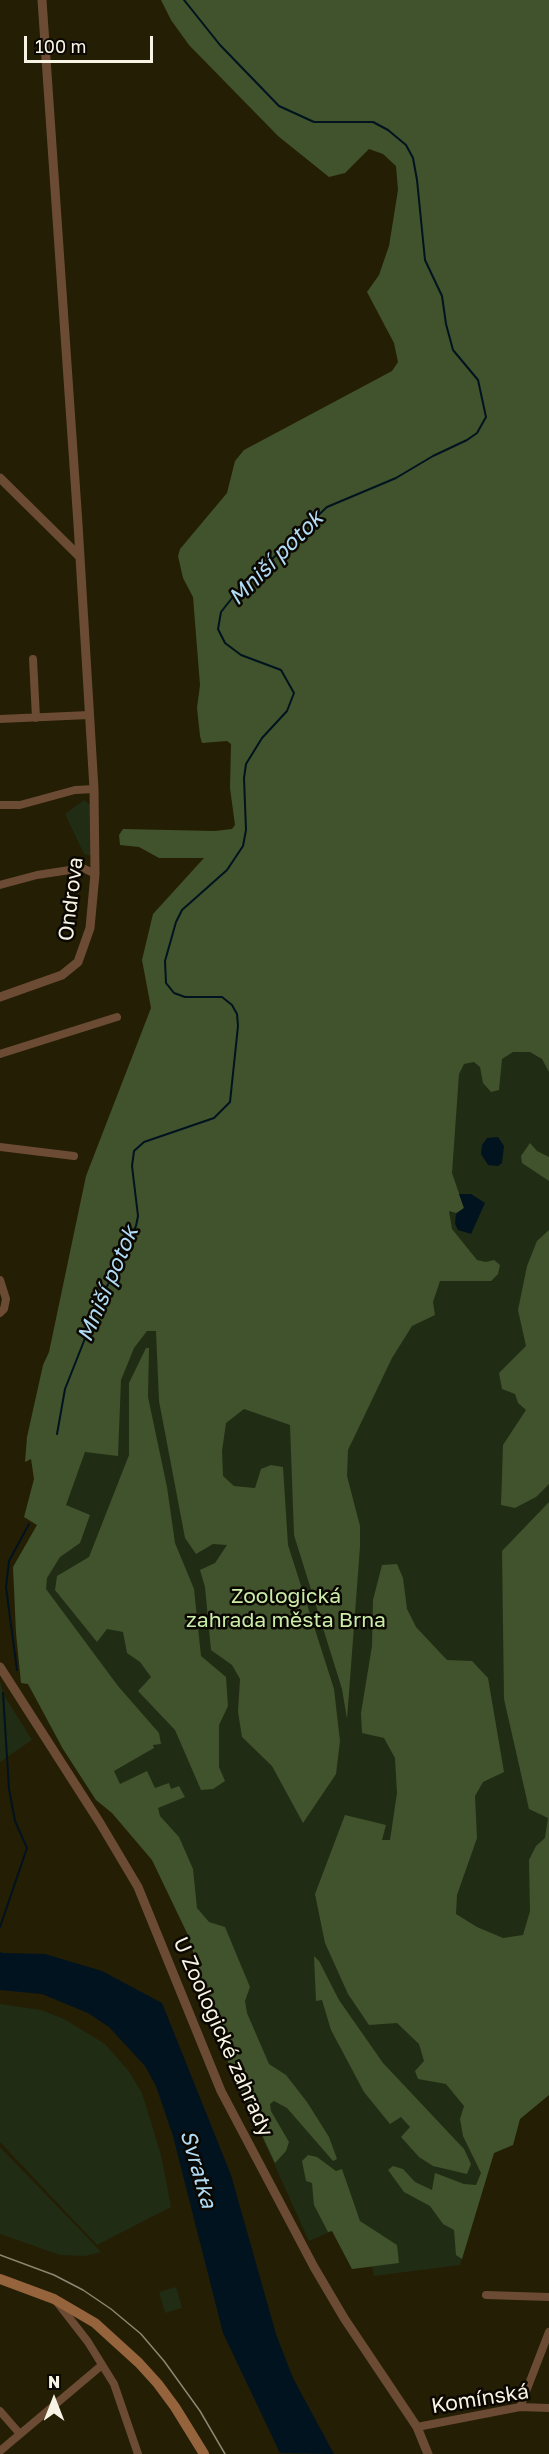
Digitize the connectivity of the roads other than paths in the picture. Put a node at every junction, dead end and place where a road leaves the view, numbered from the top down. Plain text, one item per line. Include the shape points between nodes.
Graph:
1 (42, 0) edge
2 (0, 478) edge
3 (80, 556) junction
4 (33, 659) dead end
5 (89, 715) junction
6 (36, 717) junction
7 (0, 719) edge
8 (94, 789) junction
9 (0, 805) edge
10 (95, 874) junction
11 (0, 885) edge
12 (0, 997) edge
13 (117, 1017) dead end
14 (0, 1054) edge
15 (0, 1147) edge
16 (74, 1156) dead end
17 (0, 1280) edge
18 (0, 1313) edge
19 (0, 1667) edge
20 (0, 2279) edge
21 (486, 2295) dead end
22 (549, 2297) edge
23 (54, 2299) junction
24 (549, 2332) edge
25 (102, 2365) junction
26 (520, 2406) junction
27 (549, 2408) edge
28 (0, 2411) edge
29 (417, 2427) junction
30 (20, 2434) junction
31 (0, 2451) edge
32 (138, 2454) edge
33 (204, 2454) edge
34 (428, 2454) edge

1 - 3 street, Ondrova
2 - 3 street
3 - 5 street, Ondrova
4 - 6 street
5 - 6 street
5 - 8 street, Ondrova
6 - 7 street
8 - 9 street via 75,790 20,805
8 - 10 street, Ondrova
10 - 11 street via 83,868
10 - 12 street, Ondrova via 88,936 75,965 53,979
13 - 14 street
15 - 16 street
17 - 18 street via 6,1299
19 - 29 street, U Zoologické zahrady via 138,1887 221,2091 344,2318
20 - 23 main road
21 - 22 street
23 - 25 street
23 - 33 main road via 95,2323 139,2363 175,2407
24 - 26 street
25 - 30 street
25 - 32 street via 120,2396
26 - 27 street, Komínská
26 - 29 street, Komínská
28 - 30 street
29 - 34 street, U Zoologické zahrady
30 - 31 street

